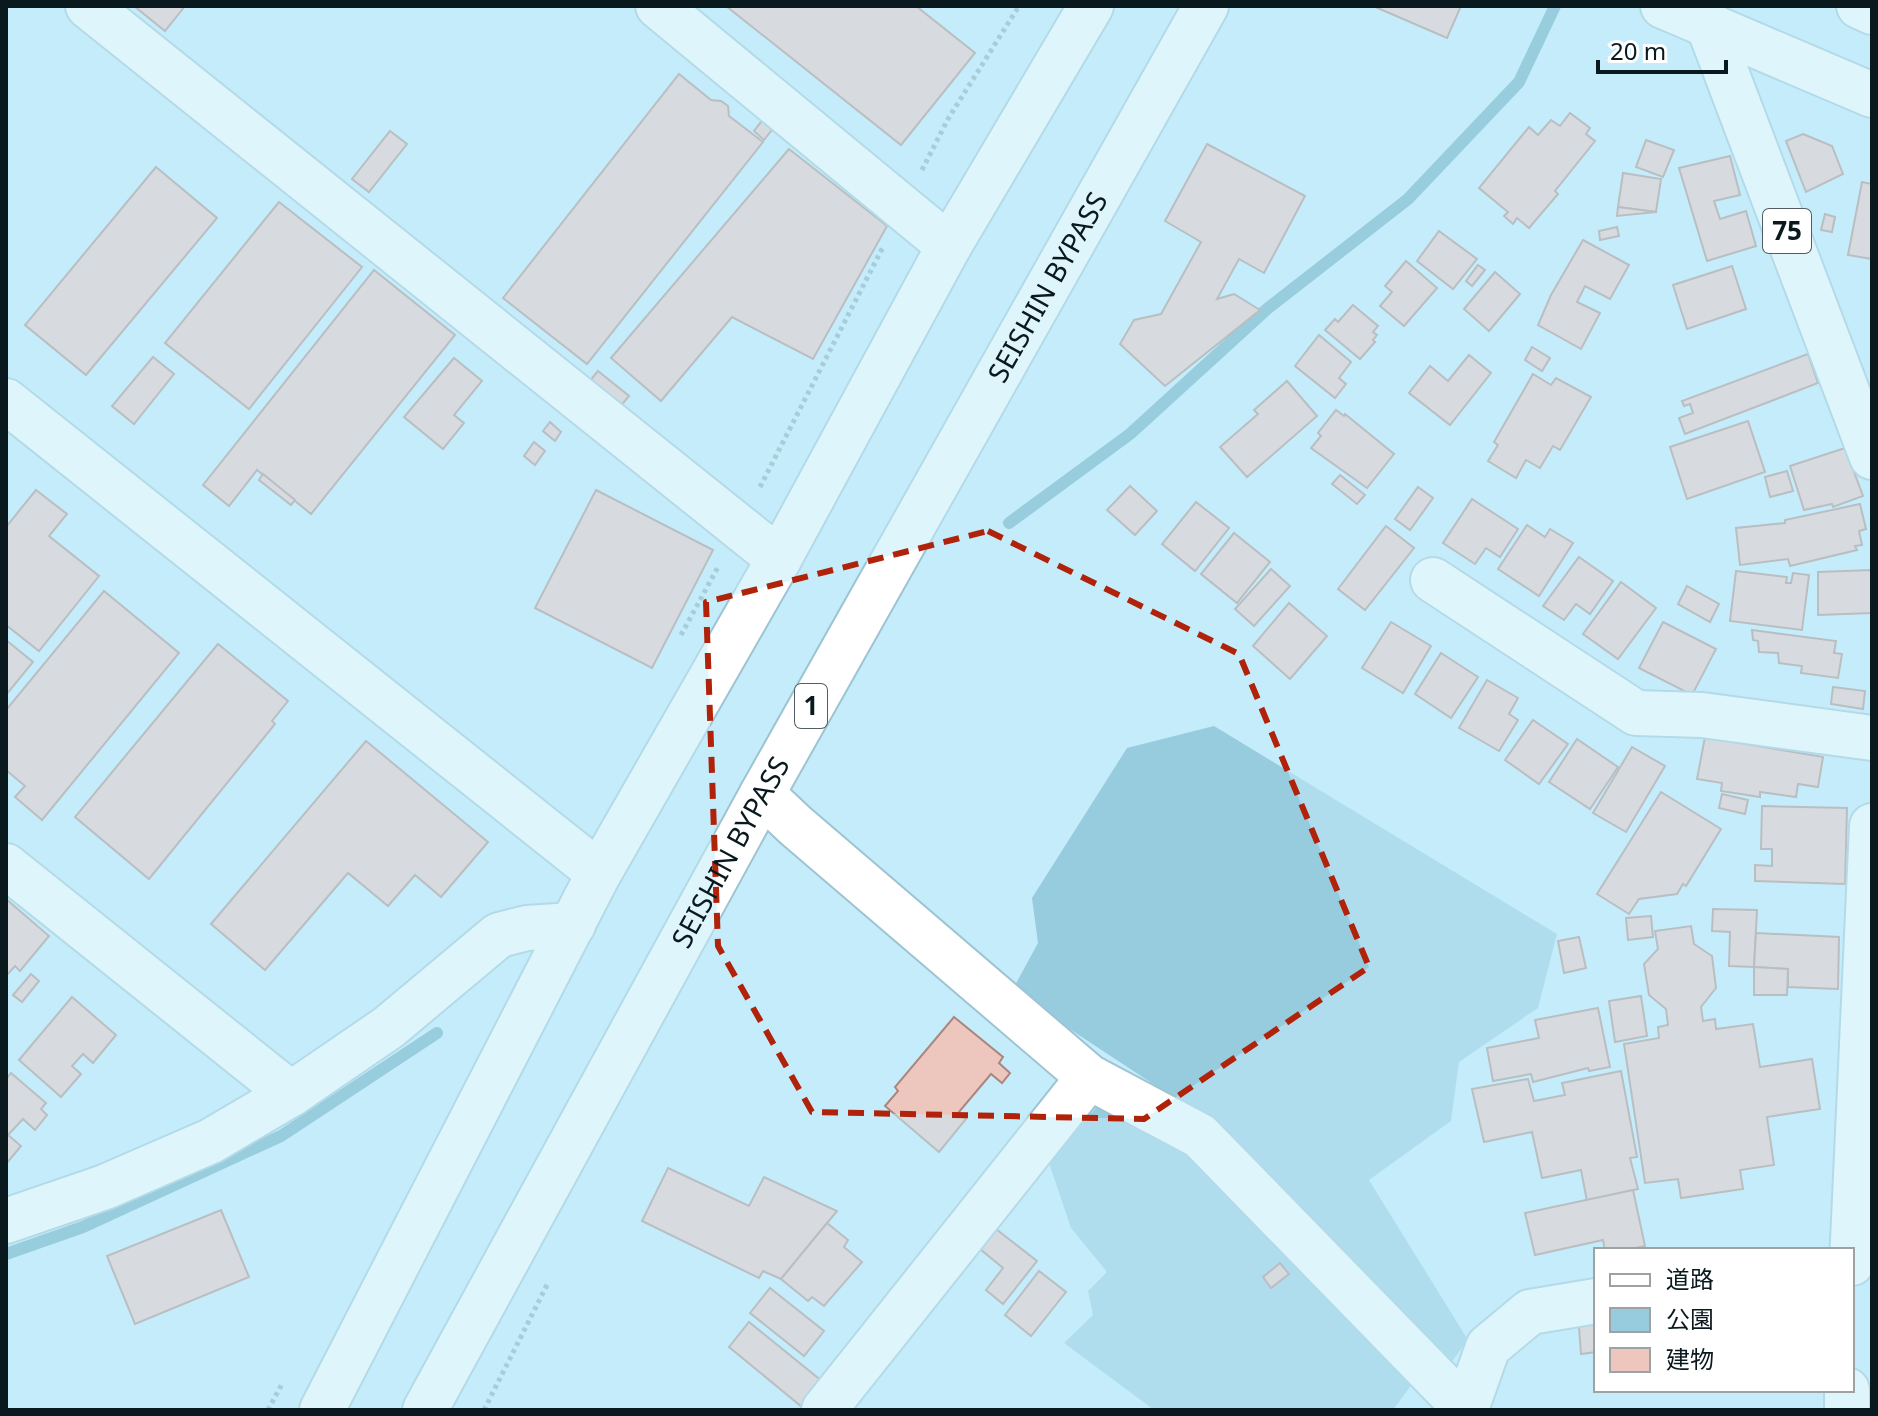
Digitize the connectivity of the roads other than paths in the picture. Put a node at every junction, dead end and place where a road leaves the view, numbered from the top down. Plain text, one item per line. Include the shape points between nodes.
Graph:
1 (88, 6) edge
2 (658, 6) edge
3 (1091, 6) edge
4 (1206, 6) edge
5 (1663, 6) edge
6 (1859, 6) edge
7 (1872, 12) edge
8 (1706, 16) edge
9 (1872, 95) edge
10 (949, 246) junction
11 (6, 401) edge
12 (1872, 457) edge
13 (779, 559) junction
14 (1433, 580) dead end
15 (1872, 738) edge
16 (762, 794) junction
17 (1872, 826) edge
18 (6, 866) edge
19 (599, 873) junction
20 (573, 925) junction
21 (1089, 1077) junction
22 (291, 1094) junction
23 (6, 1221) edge
24 (1853, 1248) edge
25 (1594, 1301) edge
26 (1467, 1409) edge
27 (322, 1410) edge
28 (425, 1410) edge
29 (824, 1410) edge

1 - 13 main road
2 - 10 main road
3 - 10 main road
4 - 16 main road, SEISHIN BYPASS / 1
5 - 8 main road
6 - 7 main road
8 - 9 main road
8 - 12 main road, 75
10 - 13 main road
11 - 19 main road
13 - 19 main road
14 - 15 main road via 1636,713 1702,715
16 - 21 main road
16 - 28 main road, SEISHIN BYPASS / 1
17 - 24 main road
18 - 22 main road
19 - 20 main road
20 - 22 main road via 499,935 389,1027
20 - 27 main road
21 - 26 main road via 1200,1136
21 - 29 main road
22 - 23 main road via 211,1141 105,1187
25 - 26 main road via 1530,1312 1488,1347

